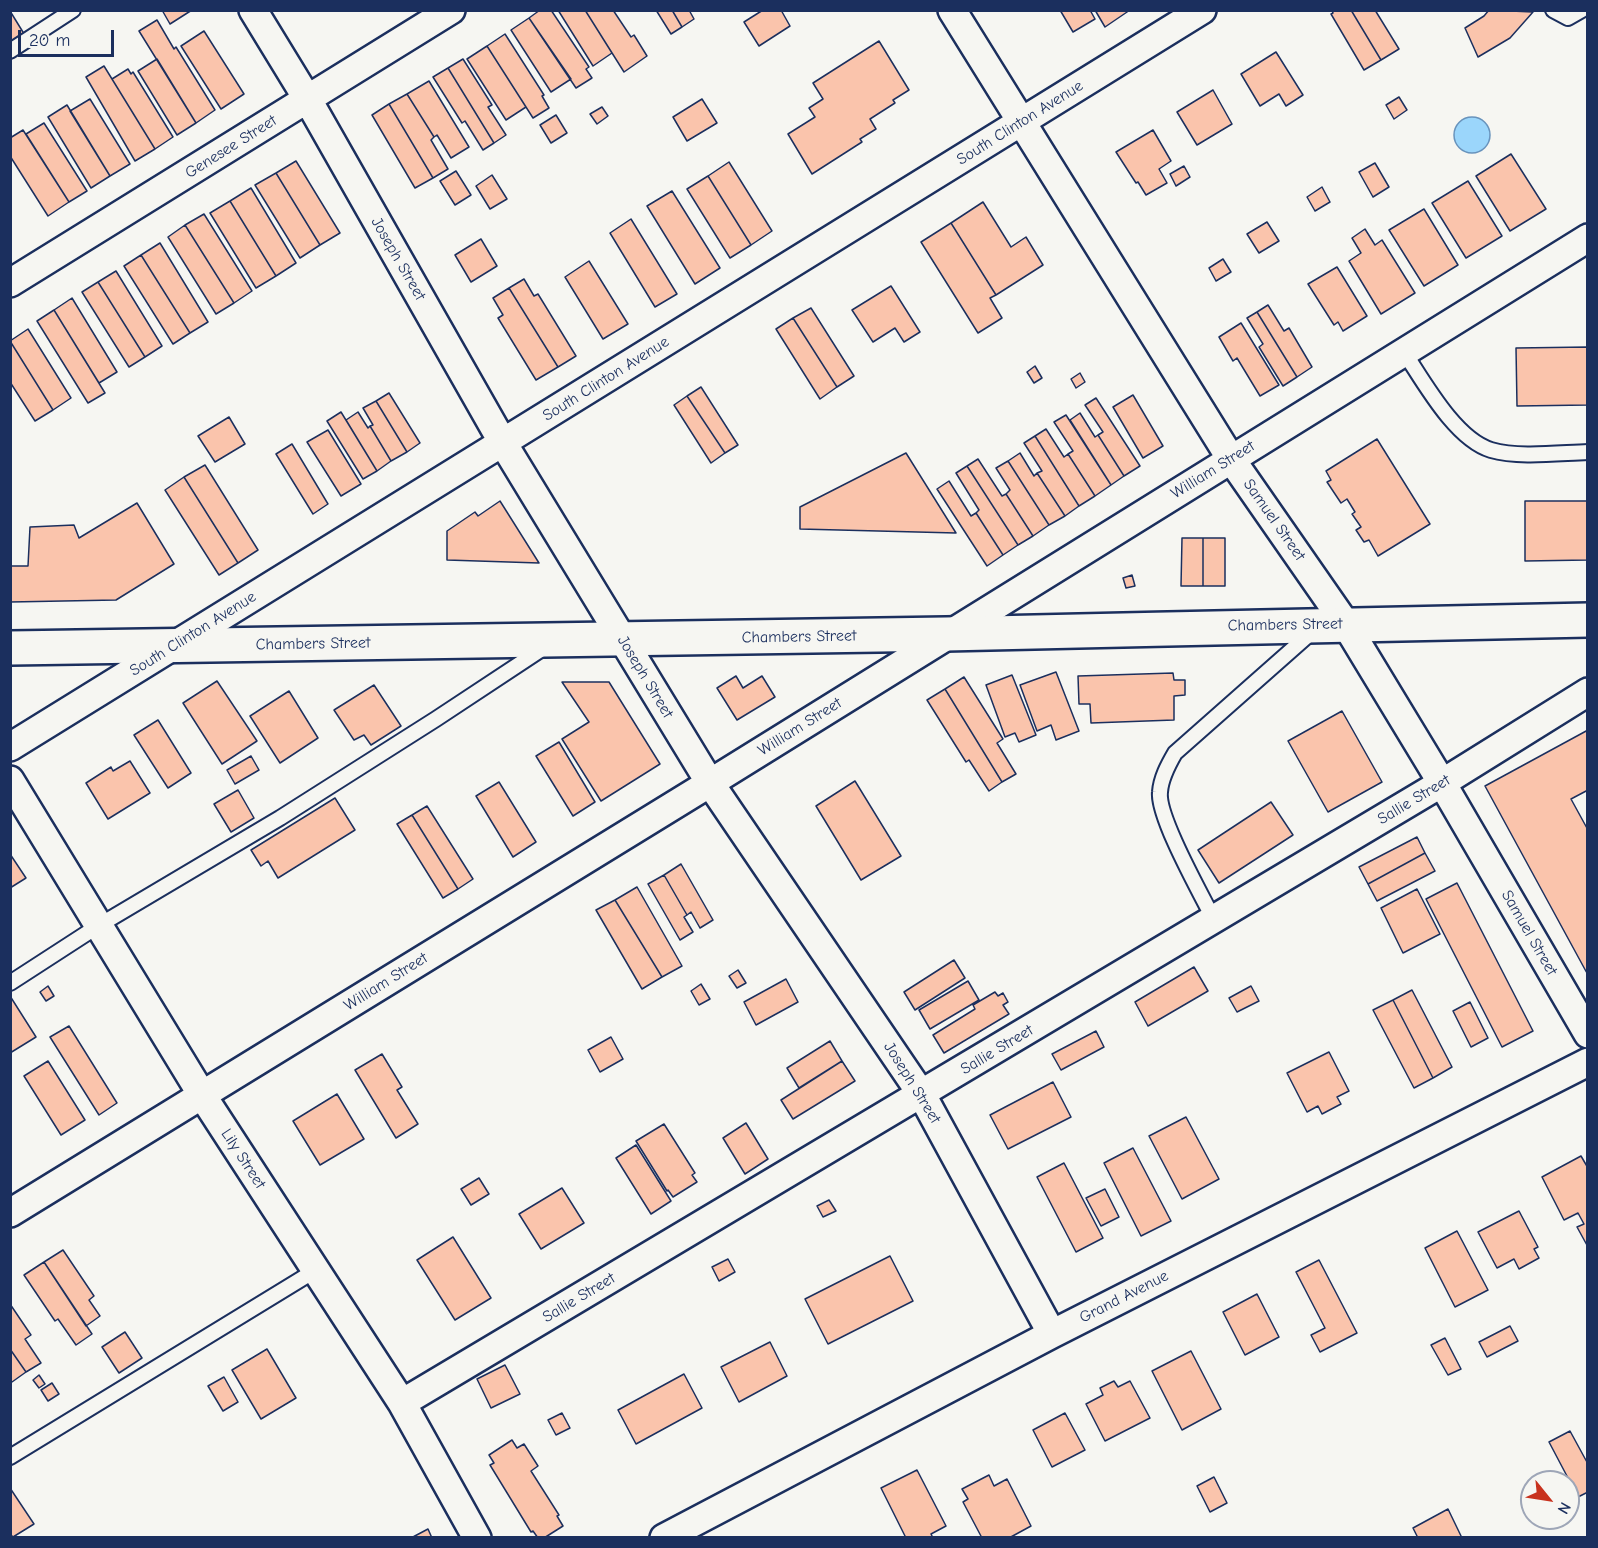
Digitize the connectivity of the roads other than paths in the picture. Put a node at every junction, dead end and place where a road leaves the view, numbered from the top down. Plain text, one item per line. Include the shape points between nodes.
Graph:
1 (73, 10) edge
2 (253, 10) edge
3 (451, 10) edge
4 (952, 10) edge
5 (1202, 10) edge
6 (1553, 10) edge
7 (1582, 10) edge
8 (10, 51) edge
9 (308, 100) junction
10 (1022, 122) junction
11 (1587, 238) edge
12 (10, 283) edge
13 (1404, 352) junction
14 (503, 443) junction
15 (1587, 452) edge
16 (1231, 459) junction
17 (1587, 620) edge
18 (1334, 624) junction
19 (950, 634) junction
20 (623, 640) junction
21 (554, 641) junction
22 (175, 646) junction
23 (10, 648) edge
24 (1587, 692) edge
25 (10, 747) edge
26 (10, 780) edge
27 (710, 783) junction
28 (1442, 783) junction
29 (1214, 920) junction
30 (98, 926) junction
31 (10, 983) edge
32 (1587, 1034) edge
33 (1587, 1062) edge
34 (202, 1095) junction
35 (922, 1095) junction
36 (10, 1213) edge
37 (316, 1270) junction
38 (1052, 1334) junction
39 (402, 1403) junction
40 (10, 1457) edge
41 (477, 1538) edge
42 (664, 1538) edge

1 - 8 lane
2 - 9 street, Joseph Street
3 - 9 street, Genesee Street
4 - 10 street, Samuel Street
5 - 10 street, South Clinton Avenue
6 - 7 lane via 1568,18
9 - 12 street, Genesee Street
9 - 14 street, Joseph Street
10 - 14 street, South Clinton Avenue
10 - 16 street, Samuel Street
11 - 13 street, William Street
13 - 15 lane via 1442,410 1472,441 1491,450 1518,453
13 - 16 street, William Street
14 - 20 street, Joseph Street
14 - 22 street, South Clinton Avenue
16 - 18 street, Samuel Street
16 - 19 street, William Street
17 - 18 street, Chambers Street
18 - 19 street, Chambers Street
18 - 28 street, Samuel Street
18 - 29 lane via 1244,690 1175,753 1165,770 1160,793 1163,816
19 - 20 street, Chambers Street
19 - 27 street, William Street
20 - 21 street, Chambers Street
20 - 27 street, Joseph Street
21 - 22 street, Chambers Street
21 - 30 lane via 280,818
22 - 23 street, Chambers Street
22 - 25 street, South Clinton Avenue
24 - 28 street, Sallie Street
26 - 30 street, Lily Street
27 - 34 street, William Street
27 - 35 street, Joseph Street
28 - 29 street, Sallie Street
28 - 32 street, Samuel Street
29 - 35 street, Sallie Street
30 - 31 lane
30 - 34 street, Lily Street
33 - 38 street, Grand Avenue
34 - 36 street, William Street
34 - 37 street, Lily Street
35 - 38 street, Joseph Street
35 - 39 street, Sallie Street
37 - 39 street, Lily Street
37 - 40 lane
38 - 42 street, Grand Avenue
39 - 41 street, Lily Street

